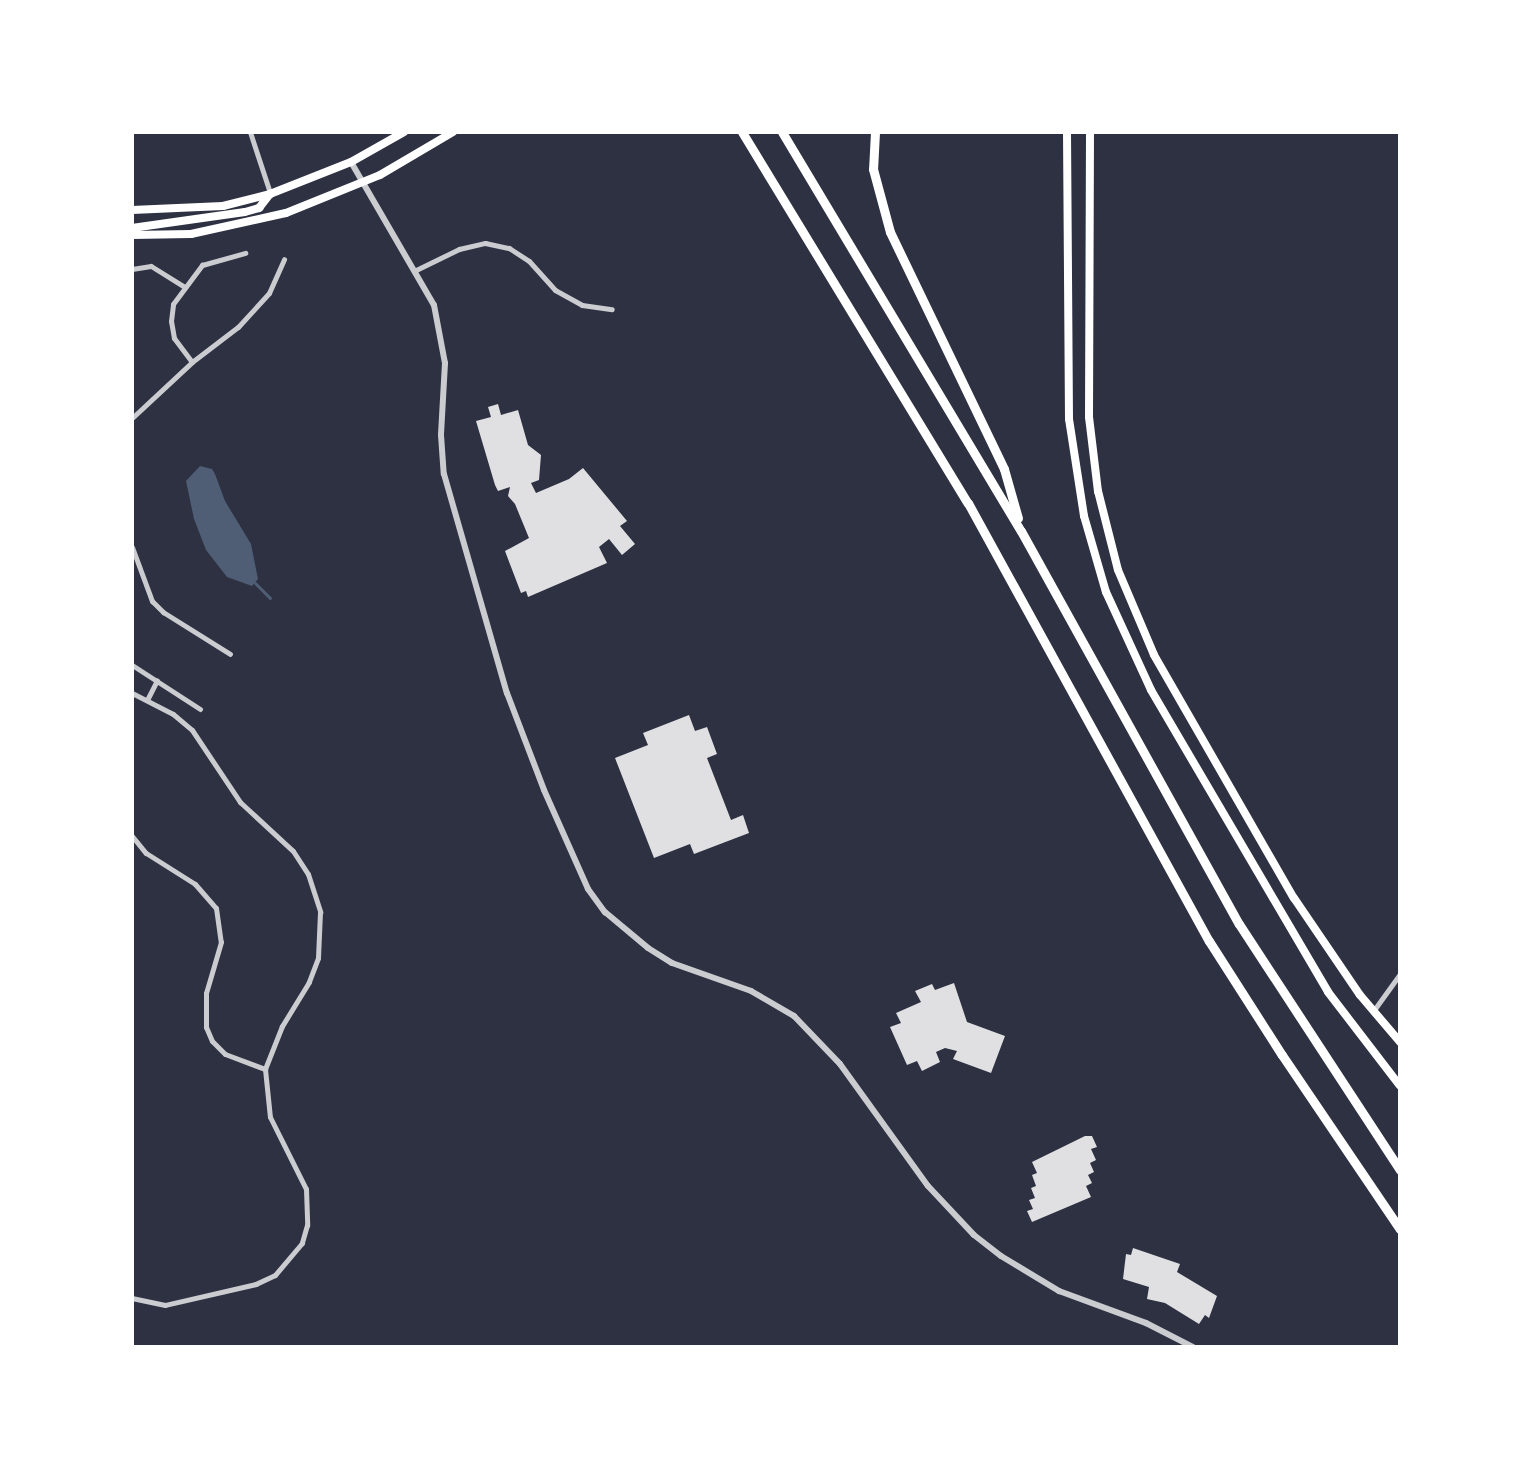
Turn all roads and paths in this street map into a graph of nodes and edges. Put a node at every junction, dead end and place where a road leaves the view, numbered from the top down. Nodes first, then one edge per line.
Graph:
1 (250, 132) edge
2 (404, 132) edge
3 (453, 132) edge
4 (734, 132) edge
5 (742, 132) edge
6 (782, 132) edge
7 (875, 132) edge
8 (1067, 132) edge
9 (1090, 132) edge
10 (351, 162) junction
11 (362, 183) junction
12 (775, 186) junction
13 (270, 194) junction
14 (132, 210) edge
15 (132, 228) edge
16 (132, 235) edge
17 (245, 253) dead end
18 (284, 259) dead end
19 (132, 269) edge
20 (416, 270) junction
21 (184, 287) junction
22 (612, 309) dead end
23 (192, 362) junction
24 (132, 418) edge
25 (1021, 531) junction
26 (132, 547) edge
27 (134, 565) edge
28 (230, 654) dead end
29 (132, 665) edge
30 (157, 680) junction
31 (132, 693) edge
32 (147, 700) junction
33 (200, 709) dead end
34 (132, 836) edge
35 (1400, 974) edge
36 (1373, 1010) junction
37 (1400, 1042) edge
38 (265, 1069) junction
39 (1400, 1086) edge
40 (1400, 1170) edge
41 (1400, 1229) edge
42 (132, 1298) edge
43 (1193, 1347) edge

1 - 13 street
2 - 10 main road
3 - 11 main road
4 - 12 highway
5 - 12 highway
6 - 25 highway
7 - 25 highway
8 - 39 main road
9 - 36 main road
10 - 11 street
10 - 13 main road
11 - 16 main road
11 - 20 street
12 - 41 highway
13 - 14 main road
13 - 15 main road
17 - 21 street
18 - 23 street
19 - 21 street
20 - 22 street
20 - 43 street
21 - 23 street
23 - 24 street
25 - 40 highway
26 - 27 street
27 - 28 street
29 - 30 street
30 - 32 street
30 - 33 street
31 - 32 street
32 - 38 street
34 - 38 street
35 - 36 street
36 - 37 main road
38 - 42 street

